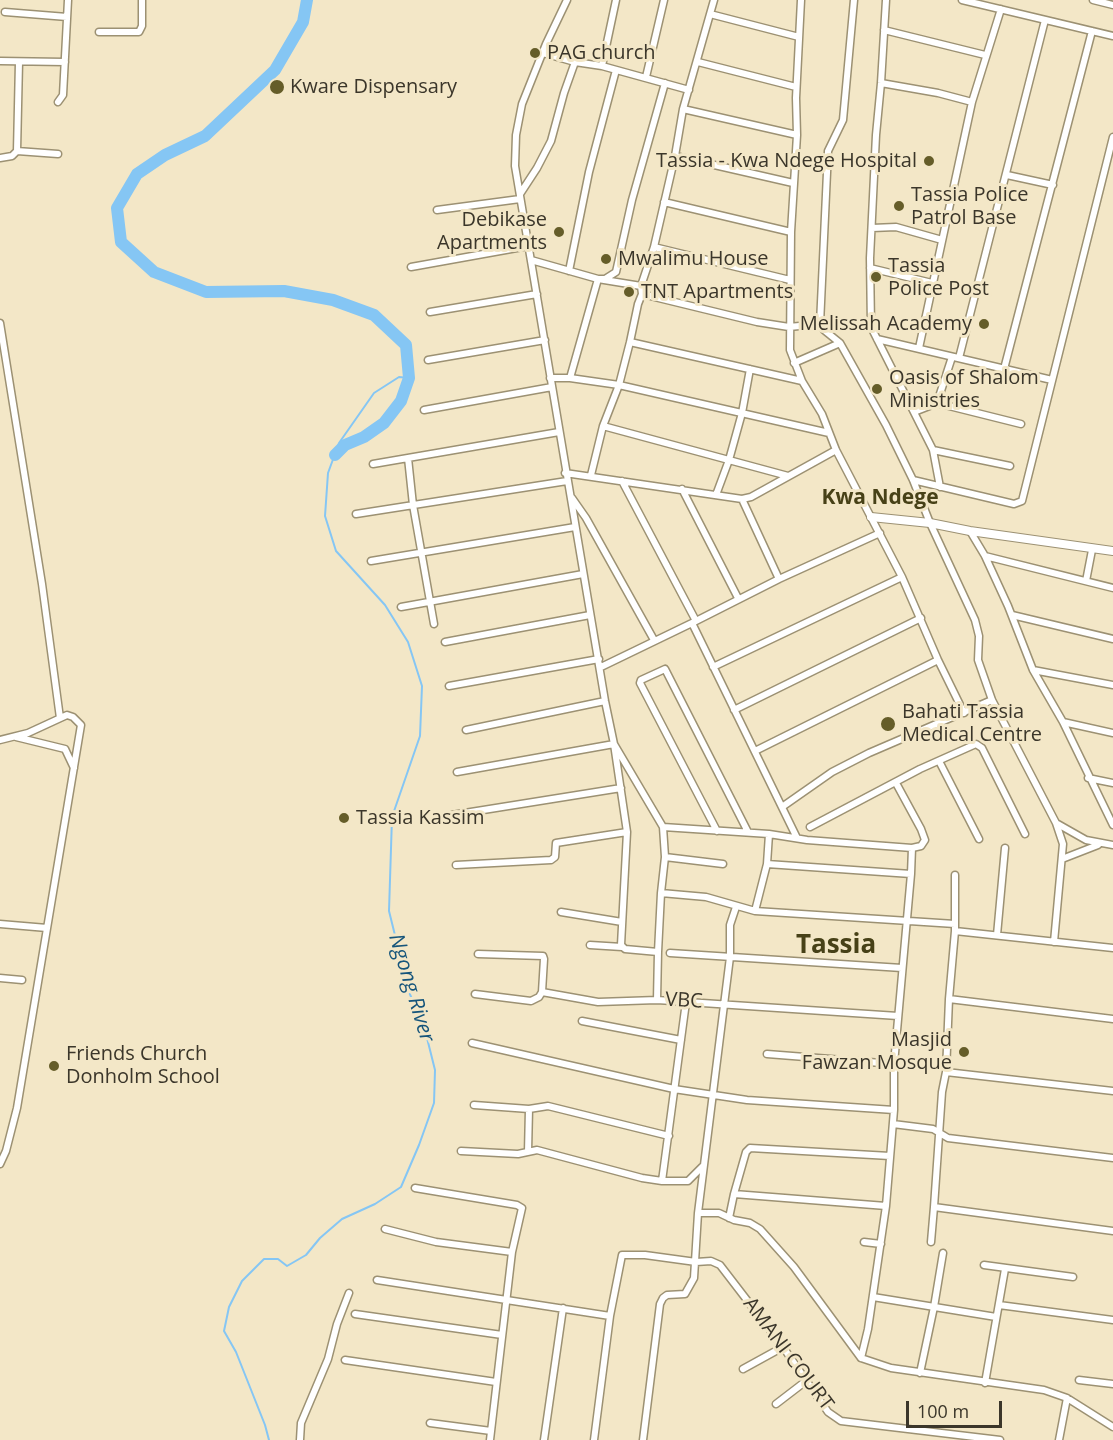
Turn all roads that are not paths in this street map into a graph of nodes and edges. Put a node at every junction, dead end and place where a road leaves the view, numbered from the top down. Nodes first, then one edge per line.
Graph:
1 (68, 0) edge
2 (142, 0) edge
3 (567, 0) edge
4 (616, 0) edge
5 (664, 0) edge
6 (714, 0) edge
7 (801, 0) edge
8 (854, 0) edge
9 (886, 0) edge
10 (962, 0) edge
11 (1093, 0) edge
12 (1113, 5) edge
13 (1001, 9) junction
14 (5, 12) dead end
15 (710, 14) junction
16 (67, 16) junction
17 (1045, 20) junction
18 (884, 30) junction
19 (1092, 31) junction
20 (99, 32) dead end
21 (1113, 36) edge
22 (799, 37) junction
23 (543, 53) junction
24 (985, 55) junction
25 (0, 61) edge
26 (19, 62) junction
27 (65, 62) junction
28 (575, 62) junction
29 (698, 62) junction
30 (602, 66) junction
31 (616, 70) junction
32 (646, 77) junction
33 (665, 83) junction
34 (881, 83) junction
35 (796, 87) junction
36 (689, 90) junction
37 (58, 102) dead end
38 (972, 102) junction
39 (683, 109) junction
40 (797, 135) junction
41 (1113, 137) edge
42 (17, 151) junction
43 (58, 154) dead end
44 (675, 156) junction
45 (0, 158) edge
46 (1007, 175) junction
47 (793, 183) junction
48 (1053, 185) junction
49 (520, 196) junction
50 (664, 202) junction
51 (437, 210) dead end
52 (872, 228) junction
53 (791, 232) junction
54 (942, 240) junction
55 (528, 246) junction
56 (654, 247) junction
57 (531, 260) junction
58 (411, 267) dead end
59 (870, 268) junction
60 (569, 271) junction
61 (598, 279) junction
62 (790, 280) junction
63 (932, 283) junction
64 (641, 286) junction
65 (537, 294) junction
66 (642, 294) junction
67 (430, 312) dead end
68 (0, 323) edge
69 (820, 324) junction
70 (789, 327) junction
71 (877, 339) junction
72 (545, 340) junction
73 (630, 342) junction
74 (840, 343) junction
75 (919, 348) junction
76 (955, 358) junction
77 (428, 360) dead end
78 (794, 363) junction
79 (750, 369) junction
80 (1004, 369) junction
81 (550, 378) junction
82 (570, 378) junction
83 (1052, 380) junction
84 (802, 381) junction
85 (619, 385) junction
86 (552, 387) junction
87 (937, 403) junction
88 (424, 410) dead end
89 (914, 412) junction
90 (742, 413) junction
91 (1021, 424) dead end
92 (603, 426) junction
93 (559, 432) junction
94 (829, 433) junction
95 (836, 450) junction
96 (933, 450) junction
97 (408, 458) junction
98 (729, 460) junction
99 (373, 464) dead end
100 (1010, 466) dead end
101 (566, 473) junction
102 (591, 475) junction
103 (788, 476) junction
104 (913, 480) junction
105 (567, 481) junction
106 (622, 481) junction
107 (940, 487) junction
108 (682, 489) junction
109 (716, 495) junction
110 (571, 497) junction
111 (742, 499) junction
112 (413, 505) junction
113 (356, 514) dead end
114 (871, 517) junction
115 (930, 523) junction
116 (575, 527) junction
117 (969, 531) junction
118 (880, 533) junction
119 (1092, 550) junction
120 (1113, 551) edge
121 (421, 552) junction
122 (985, 556) junction
123 (371, 561) dead end
124 (584, 574) junction
125 (902, 577) junction
126 (779, 579) junction
127 (1086, 581) junction
128 (1113, 588) edge
129 (738, 598) junction
130 (430, 602) junction
131 (401, 608) dead end
132 (590, 615) junction
133 (1012, 615) junction
134 (921, 618) junction
135 (694, 622) junction
136 (435, 624) dead end
137 (1113, 639) edge
138 (654, 640) junction
139 (445, 642) dead end
140 (599, 659) junction
141 (938, 660) junction
142 (601, 667) junction
143 (713, 667) junction
144 (1033, 670) junction
145 (1113, 685) edge
146 (449, 686) dead end
147 (992, 700) junction
148 (605, 701) junction
149 (734, 710) junction
150 (964, 713) junction
151 (60, 718) junction
152 (1063, 722) junction
153 (466, 729) dead end
154 (1113, 733) edge
155 (16, 737) junction
156 (0, 740) edge
157 (614, 744) junction
158 (755, 751) junction
159 (939, 761) junction
160 (74, 768) junction
161 (456, 772) dead end
162 (1088, 778) junction
163 (896, 783) junction
164 (1113, 783) edge
165 (621, 788) junction
166 (782, 807) junction
167 (452, 815) dead end
168 (1056, 823) junction
169 (1113, 825) edge
170 (663, 827) junction
171 (810, 827) dead end
172 (717, 831) junction
173 (627, 832) junction
174 (748, 832) junction
175 (769, 834) junction
176 (1025, 834) dead end
177 (797, 838) junction
178 (979, 839) dead end
179 (1100, 844) junction
180 (1113, 845) edge
181 (912, 848) junction
182 (1005, 848) dead end
183 (665, 857) junction
184 (1062, 859) junction
185 (723, 864) dead end
186 (767, 864) junction
187 (456, 865) dead end
188 (911, 874) junction
189 (955, 875) dead end
190 (661, 893) junction
191 (736, 907) junction
192 (755, 911) junction
193 (561, 912) dead end
194 (622, 922) junction
195 (906, 922) junction
196 (0, 924) edge
197 (47, 928) junction
198 (955, 928) junction
199 (998, 935) junction
200 (1054, 942) junction
201 (590, 945) dead end
202 (622, 947) junction
203 (1113, 948) edge
204 (658, 952) junction
205 (670, 953) dead end
206 (478, 954) dead end
207 (730, 957) junction
208 (902, 968) junction
209 (0, 978) edge
210 (22, 980) dead end
211 (542, 992) junction
212 (476, 994) dead end
213 (950, 999) junction
214 (657, 1000) junction
215 (686, 1002) junction
216 (723, 1004) junction
217 (898, 1016) junction
218 (1113, 1019) edge
219 (582, 1021) dead end
220 (681, 1040) junction
221 (472, 1043) dead end
222 (767, 1054) dead end
223 (894, 1064) junction
224 (946, 1072) junction
225 (674, 1089) junction
226 (1113, 1090) edge
227 (714, 1094) junction
228 (474, 1105) dead end
229 (529, 1109) junction
230 (894, 1110) junction
231 (893, 1124) junction
232 (940, 1134) junction
233 (669, 1136) junction
234 (461, 1151) dead end
235 (528, 1152) junction
236 (890, 1156) junction
237 (1113, 1158) edge
238 (0, 1164) edge
239 (703, 1166) junction
240 (662, 1181) junction
241 (415, 1188) dead end
242 (734, 1194) junction
243 (886, 1206) junction
244 (934, 1207) junction
245 (698, 1213) junction
246 (729, 1218) junction
247 (385, 1229) dead end
248 (1113, 1231) edge
249 (864, 1242) dead end
250 (931, 1242) dead end
251 (881, 1244) junction
252 (513, 1252) junction
253 (943, 1253) dead end
254 (696, 1262) junction
255 (984, 1265) dead end
256 (1005, 1269) junction
257 (1073, 1277) dead end
258 (377, 1280) dead end
259 (349, 1293) dead end
260 (873, 1297) junction
261 (507, 1299) junction
262 (999, 1305) junction
263 (934, 1307) junction
264 (563, 1308) junction
265 (355, 1314) dead end
266 (610, 1316) junction
267 (996, 1317) junction
268 (1113, 1320) edge
269 (502, 1335) junction
270 (783, 1347) junction
271 (861, 1358) junction
272 (345, 1359) dead end
273 (743, 1369) dead end
274 (920, 1373) junction
275 (1079, 1380) dead end
276 (806, 1381) junction
277 (496, 1382) junction
278 (985, 1383) junction
279 (1113, 1384) edge
280 (1067, 1398) junction
281 (776, 1404) dead end
282 (1113, 1417) edge
283 (430, 1423) dead end
284 (1112, 1427) edge
285 (491, 1431) junction
286 (300, 1440) edge
287 (490, 1440) edge
288 (544, 1440) edge
289 (594, 1440) edge
290 (643, 1440) edge
291 (1000, 1440) edge
292 (1059, 1440) edge

1 - 16 street
2 - 20 street
3 - 23 street
4 - 30 street
5 - 32 street
6 - 15 street
7 - 22 street
8 - 69 street
9 - 18 street
10 - 13 street
11 - 12 street
13 - 17 street
13 - 24 street
14 - 16 street
15 - 22 street
15 - 29 street
16 - 27 street
17 - 19 street
17 - 46 street
18 - 24 street
18 - 34 street
19 - 21 street
19 - 48 street
22 - 35 street
23 - 28 street
23 - 49 street
24 - 38 street
25 - 26 street
26 - 27 street
26 - 42 street
27 - 37 street
28 - 30 street
28 - 49 street
29 - 35 street
29 - 36 street
30 - 31 street
31 - 32 street
31 - 60 street
32 - 33 street
33 - 36 street
33 - 61 street
34 - 38 street
34 - 52 street
35 - 40 street
36 - 39 street
38 - 54 street
39 - 40 street
39 - 44 street
40 - 47 street
41 - 83 street
42 - 43 street
42 - 45 street
44 - 47 street
44 - 50 street
46 - 48 street
46 - 76 street
47 - 53 street
48 - 80 street
49 - 51 street
49 - 55 street
50 - 53 street
50 - 56 street
52 - 54 street
52 - 59 street
53 - 62 street
54 - 63 street
55 - 57 street
55 - 58 street
56 - 62 street
56 - 64 street
57 - 60 street
57 - 65 street
59 - 63 street
59 - 71 street
60 - 61 street
61 - 64 street
61 - 82 street
62 - 70 street
63 - 75 street
64 - 66 street
65 - 67 street
65 - 72 street
66 - 70 street
66 - 73 street
68 - 151 street
69 - 70 street
69 - 74 street
70 - 78 street
71 - 75 street
71 - 89 street
72 - 77 street
72 - 81 street
73 - 79 street
73 - 85 street
74 - 78 street
74 - 104 street
75 - 76 street
76 - 80 street
76 - 87 street
78 - 84 street
79 - 84 street
79 - 90 street
80 - 83 street
81 - 82 street
81 - 86 street
82 - 85 street
83 - 107 street
84 - 94 street
85 - 90 street
85 - 92 street
86 - 88 street
86 - 93 street
87 - 89 street
87 - 91 street
89 - 96 street
90 - 94 street
90 - 98 street
92 - 98 street
92 - 102 street
93 - 97 street
93 - 101 street
94 - 95 street
95 - 103 street
95 - 114 street
96 - 100 street
96 - 107 street
97 - 99 street
97 - 112 street
98 - 103 street
98 - 109 street
101 - 102 street
101 - 105 street
102 - 106 street
103 - 111 street
104 - 107 street
104 - 115 street
105 - 110 street
105 - 112 street
106 - 108 street
106 - 135 street
108 - 109 street
108 - 129 street
109 - 111 street
110 - 116 street
110 - 138 street
111 - 126 street
112 - 113 street
112 - 121 street
114 - 115 street
114 - 118 street
115 - 117 street
115 - 147 street
116 - 121 street
116 - 124 street
117 - 119 street
117 - 122 street
118 - 125 street
118 - 126 street
119 - 120 street
119 - 127 street
121 - 123 street
121 - 130 street
122 - 127 street
122 - 133 street
124 - 130 street
124 - 132 street
125 - 134 street
125 - 143 street
126 - 129 street
127 - 128 street
129 - 135 street
130 - 131 street
130 - 136 street
132 - 139 street
132 - 140 street
133 - 137 street
133 - 144 street
134 - 141 street
134 - 149 street
135 - 138 street
135 - 143 street
138 - 142 street
140 - 142 street
140 - 146 street
141 - 150 street
141 - 158 street
142 - 148 street
143 - 149 street
144 - 145 street
144 - 152 street
147 - 150 street
147 - 168 street
148 - 153 street
148 - 157 street
149 - 158 street
150 - 166 street
151 - 155 street
151 - 160 street
152 - 154 street
152 - 162 street
155 - 156 street
155 - 160 street
157 - 161 street
157 - 165 street
157 - 170 street
158 - 166 street
159 - 163 street
159 - 176 street
159 - 178 street
160 - 197 street
162 - 164 street
162 - 169 street
163 - 171 street
163 - 181 street
165 - 167 street
165 - 173 street
166 - 177 street
168 - 179 street
168 - 184 street
170 - 172 street
170 - 183 street
172 - 174 street
172 - 174 street
173 - 187 street
173 - 194 street
174 - 175 street
175 - 177 street
175 - 186 street
177 - 181 street
179 - 180 street
179 - 184 street
181 - 188 street
182 - 199 street
183 - 185 street
183 - 190 street
184 - 200 street
186 - 188 street
186 - 192 street
188 - 195 street
189 - 198 street
190 - 191 street
190 - 204 street
191 - 192 street
191 - 207 street
192 - 195 street
193 - 194 street
194 - 202 street
195 - 198 street
195 - 208 street
196 - 197 street
197 - 238 street
198 - 199 street
198 - 213 street
199 - 200 street
200 - 203 street
201 - 202 street
202 - 204 street
204 - 214 street
205 - 207 street
206 - 211 street
207 - 208 street
207 - 216 street
208 - 217 street
209 - 210 street
211 - 212 street, VBC
211 - 214 street, VBC
213 - 218 street
213 - 224 street
214 - 215 street, VBC
215 - 216 street, VBC
215 - 220 street
216 - 217 street, VBC
216 - 227 street
217 - 223 street
219 - 220 street
220 - 225 street
221 - 225 street
222 - 223 street
223 - 230 street
224 - 226 street
224 - 232 street
225 - 227 street
225 - 233 street
227 - 230 street
227 - 239 street
228 - 229 street
229 - 233 street
229 - 235 street
230 - 231 street
231 - 232 street
231 - 236 street
232 - 237 street
232 - 244 street
233 - 240 street
234 - 235 street
235 - 240 street
236 - 242 street
236 - 243 street
239 - 240 street
239 - 245 street
241 - 252 street
242 - 243 street
242 - 246 street
243 - 251 street
244 - 248 street
244 - 250 street
245 - 246 street
245 - 254 street
246 - 271 street
247 - 252 street
249 - 251 street
251 - 260 street
252 - 261 street
253 - 263 street
254 - 266 street, AMANI COURT
254 - 270 street, AMANI COURT
254 - 290 street
255 - 256 street
256 - 257 street
256 - 262 street
258 - 261 street
259 - 286 street
260 - 263 street
260 - 271 street
261 - 264 street
261 - 269 street
262 - 267 street
262 - 268 street
263 - 267 street
263 - 274 street
264 - 266 street
264 - 288 street
265 - 269 street
266 - 289 street
267 - 278 street
269 - 277 street
270 - 273 street
270 - 276 street, AMANI COURT
271 - 274 street
272 - 277 street
274 - 278 street
275 - 279 street
276 - 281 street
276 - 291 street, AMANI COURT
277 - 285 street
278 - 280 street
280 - 284 street
280 - 292 street
282 - 284 street
283 - 285 street
285 - 287 street

